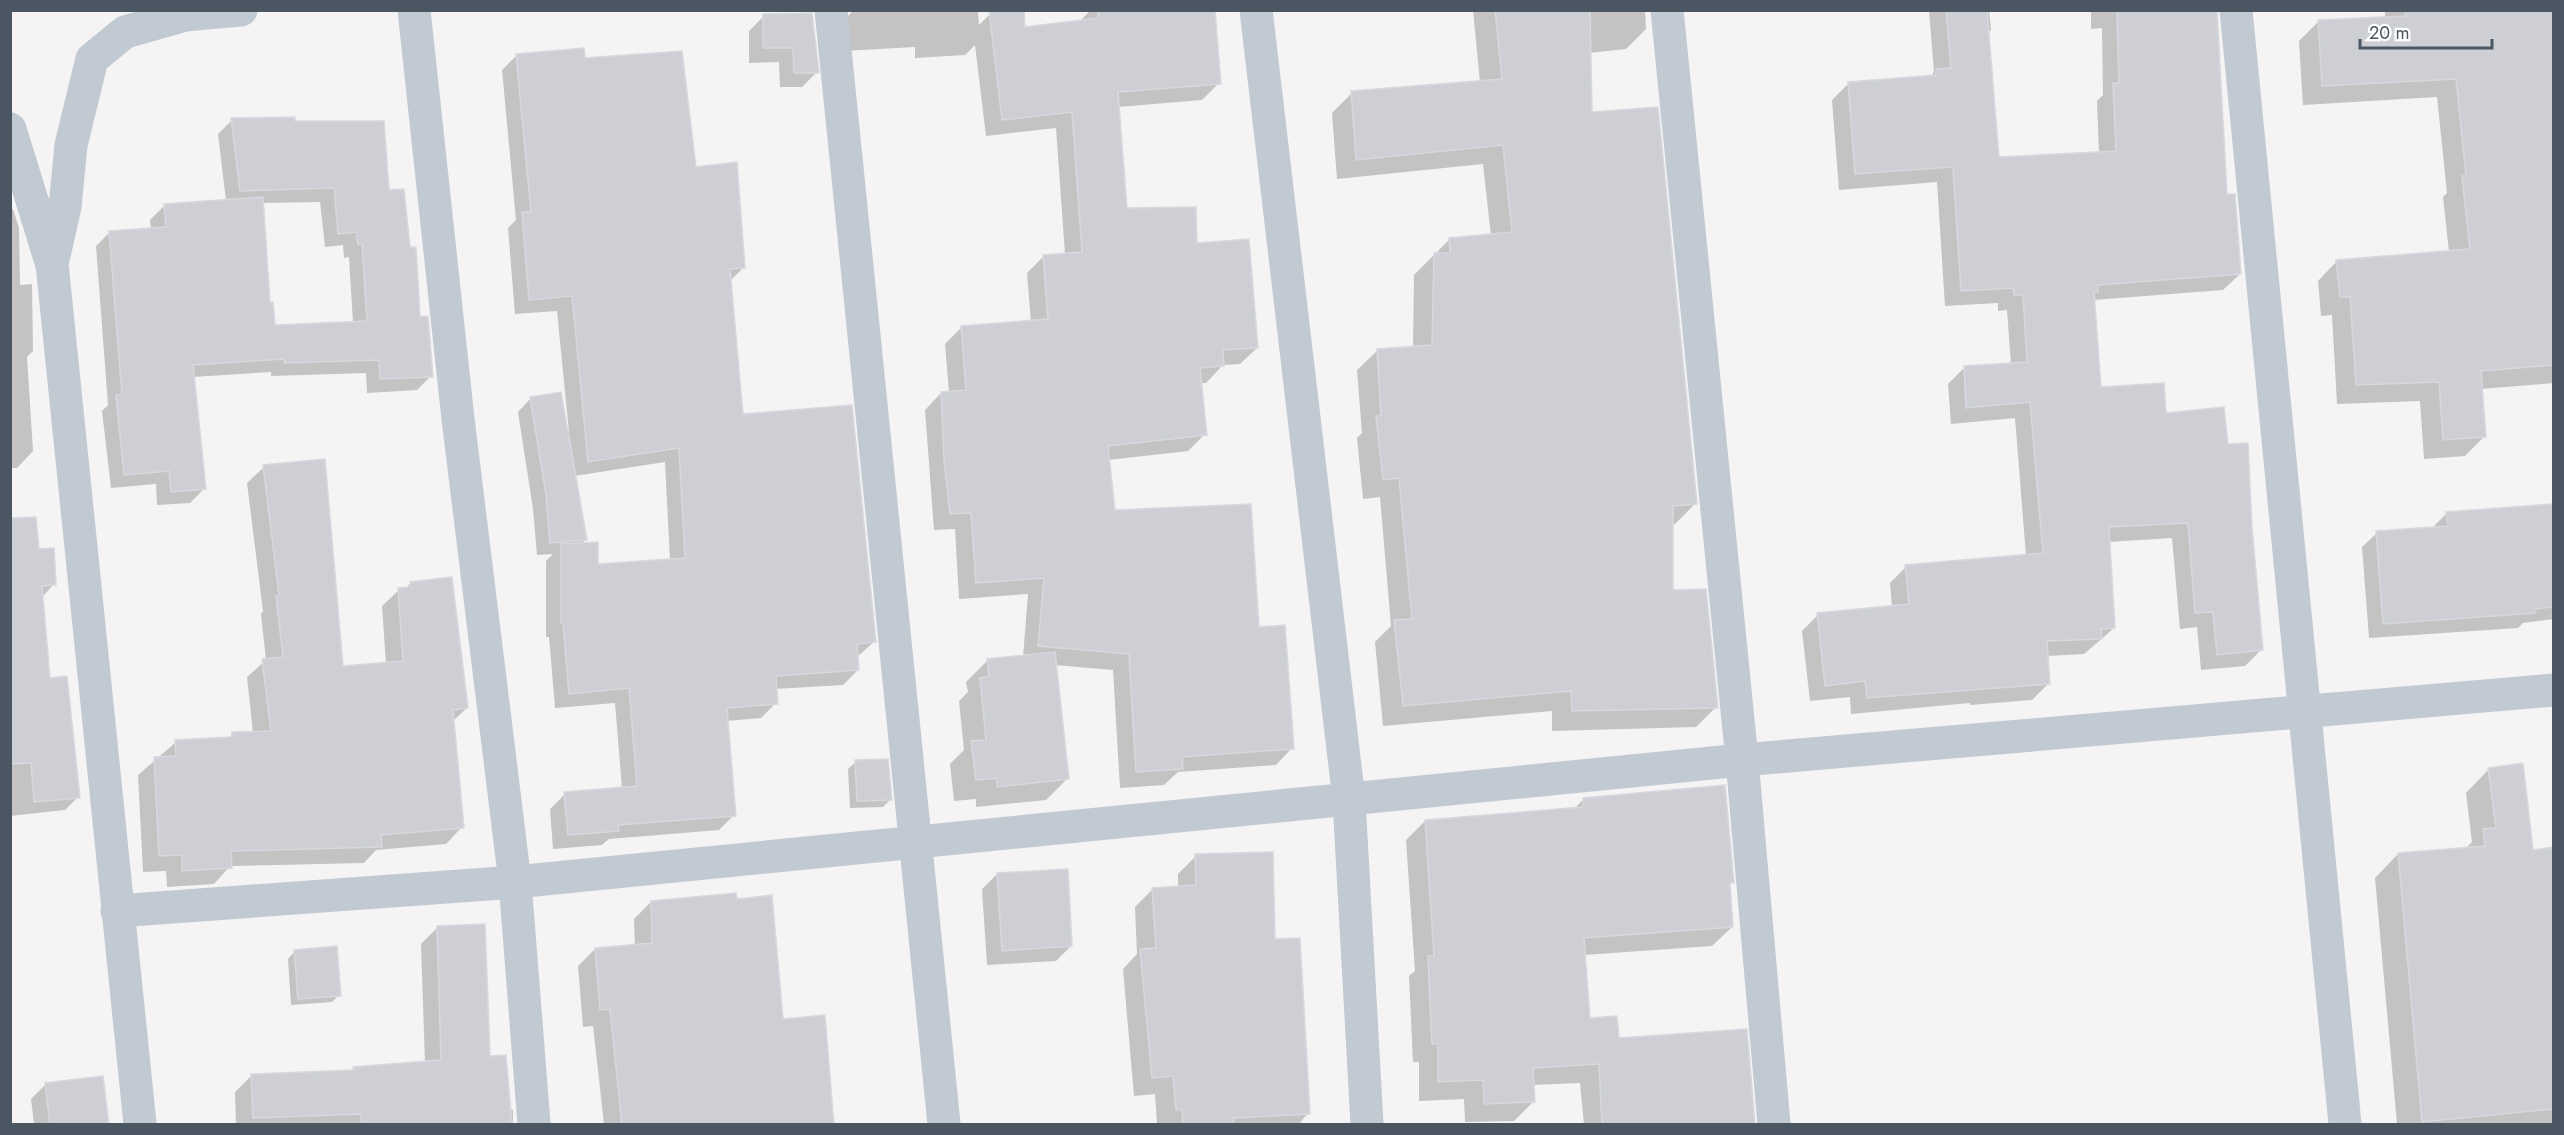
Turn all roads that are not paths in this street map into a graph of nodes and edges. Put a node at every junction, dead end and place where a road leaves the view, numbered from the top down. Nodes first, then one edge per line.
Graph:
1 (241, 10) edge
2 (414, 10) edge
3 (831, 10) edge
4 (1256, 10) edge
5 (1667, 10) edge
6 (2236, 10) edge
7 (10, 129) edge
8 (52, 264) junction
9 (2553, 690) edge
10 (2307, 711) junction
11 (1742, 760) junction
12 (1348, 800) junction
13 (917, 843) junction
14 (515, 882) junction
15 (117, 911) junction
16 (140, 1125) edge
17 (534, 1125) edge
18 (944, 1125) edge
19 (1367, 1125) edge
20 (1774, 1125) edge
21 (2345, 1125) edge

1 - 8 street
2 - 14 street
3 - 13 street
4 - 12 street
5 - 11 street
6 - 10 street
7 - 8 street
8 - 15 street
9 - 10 street
10 - 11 street
10 - 21 street
11 - 12 street
11 - 20 street
12 - 13 street
12 - 19 street
13 - 14 street
13 - 18 street
14 - 15 street
14 - 17 street
15 - 16 street

